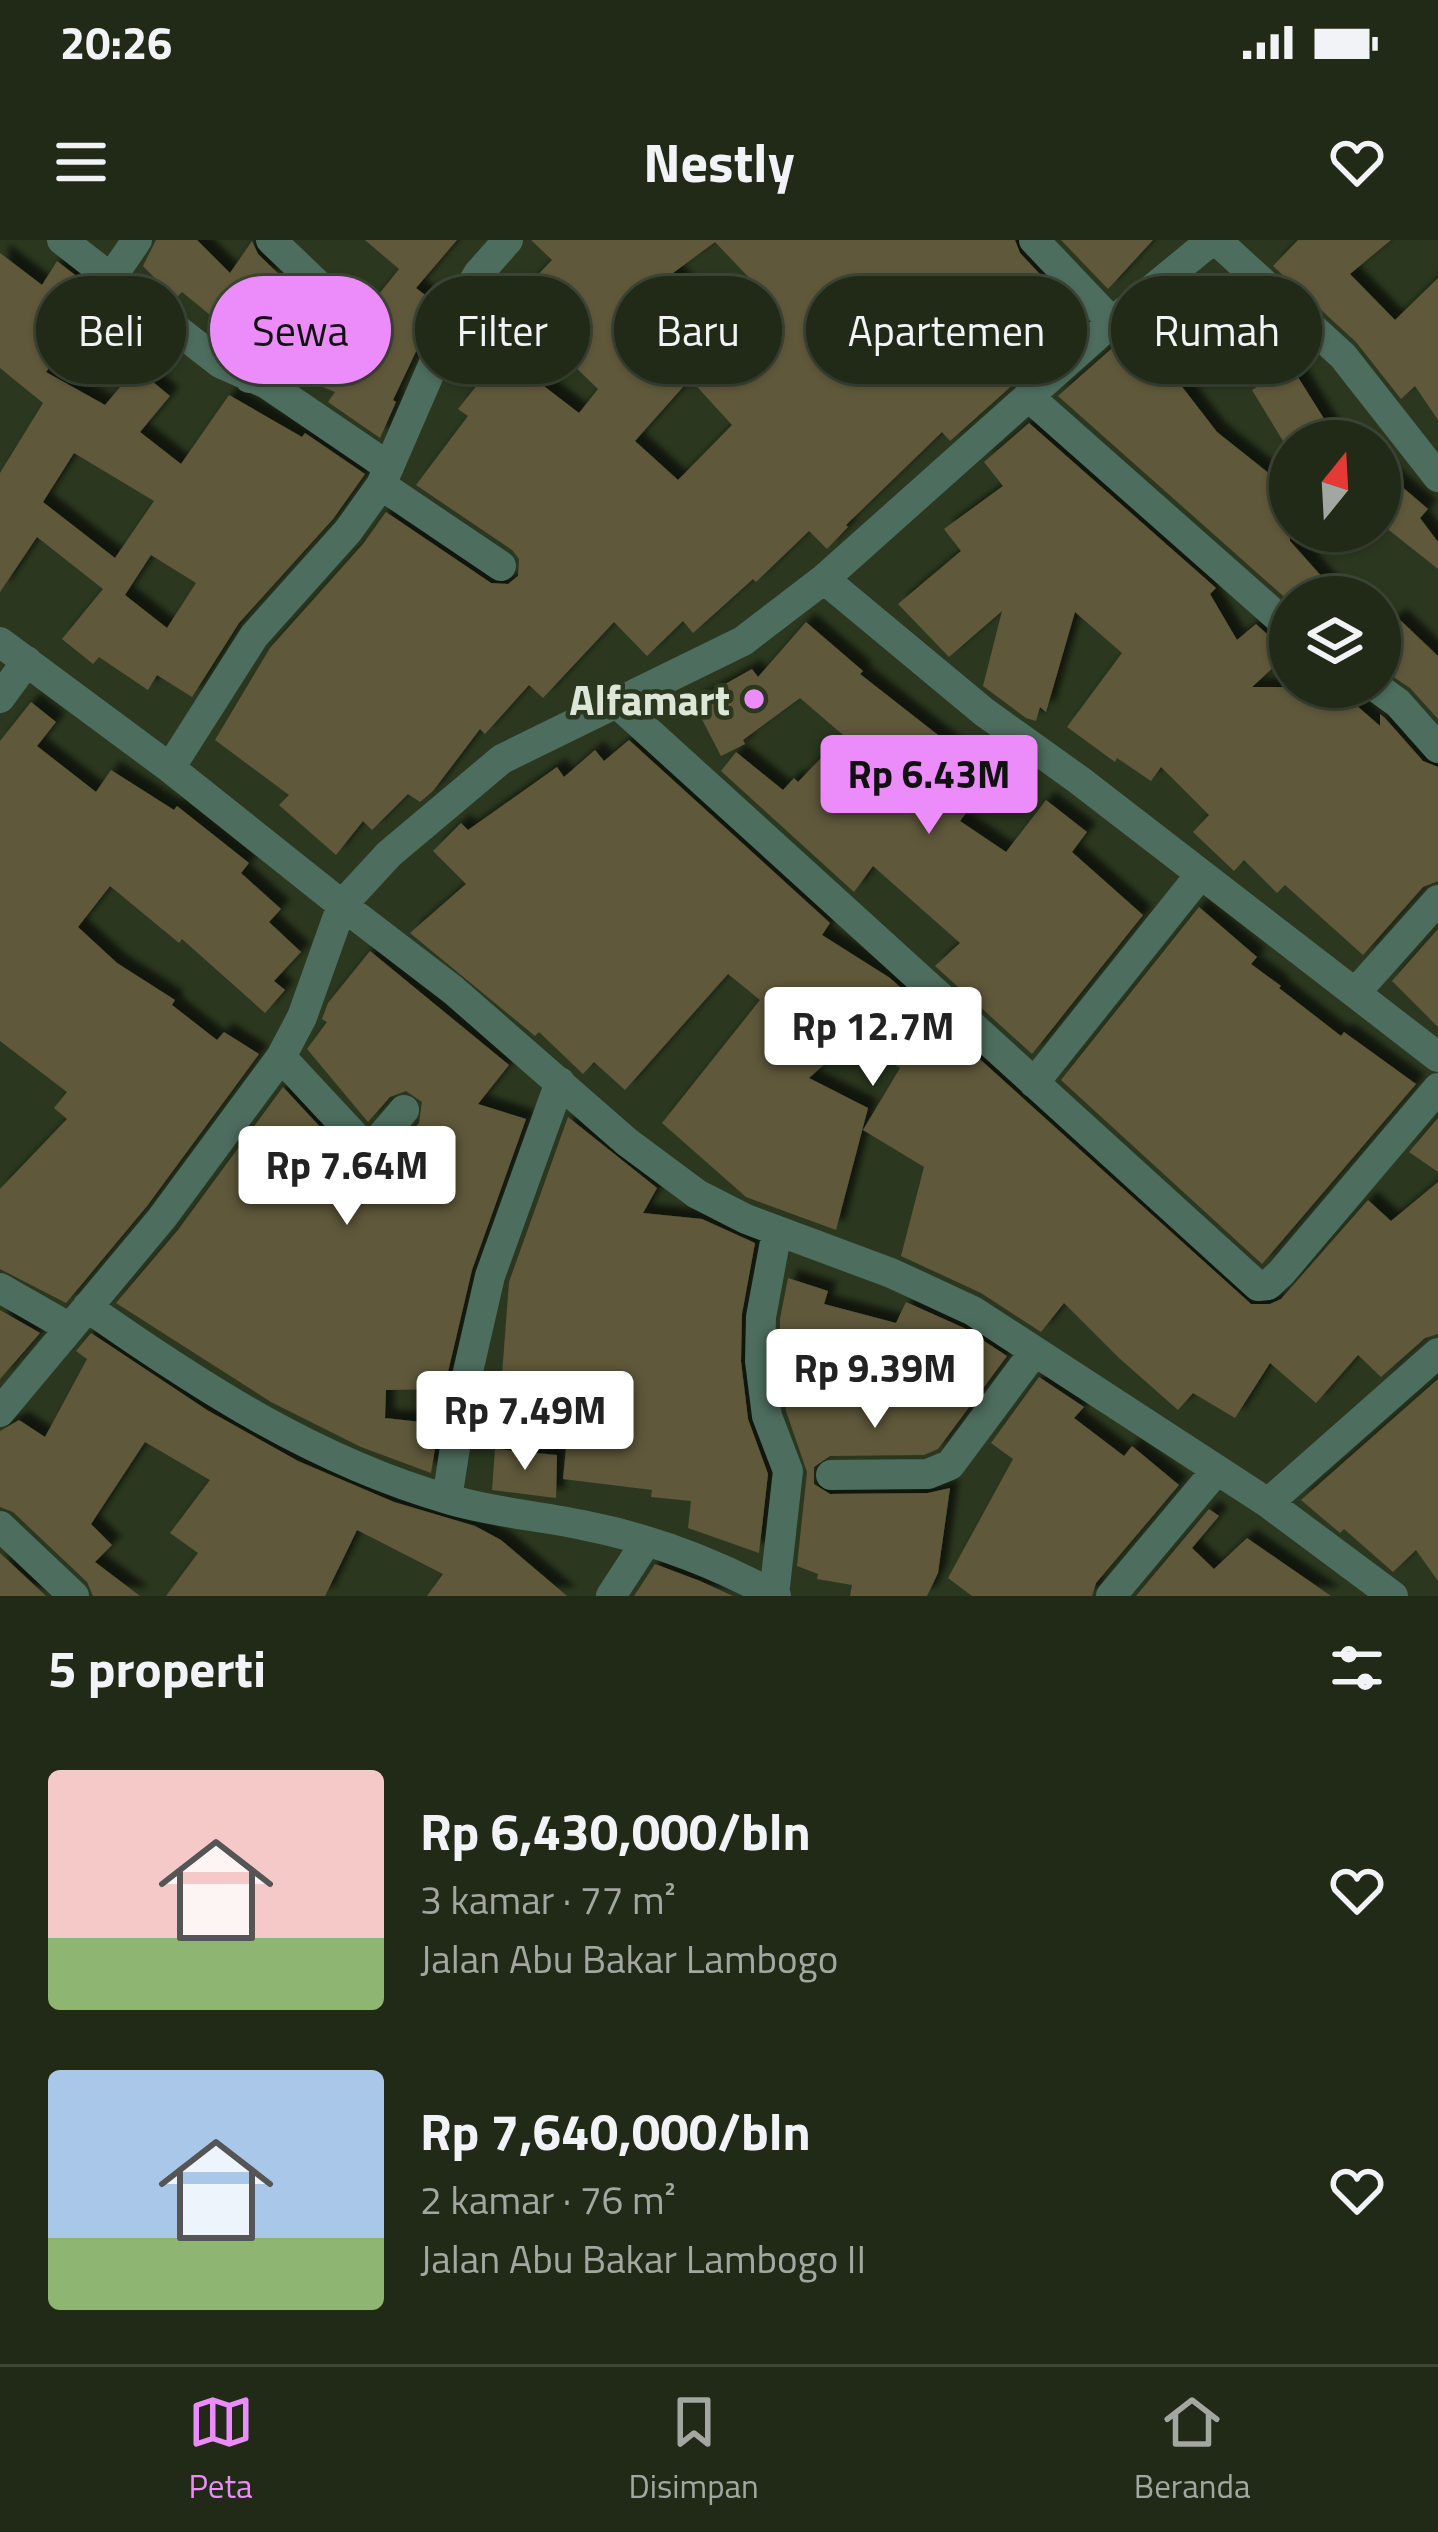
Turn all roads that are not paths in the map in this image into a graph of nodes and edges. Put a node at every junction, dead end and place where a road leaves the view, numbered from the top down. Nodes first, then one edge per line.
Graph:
1 (62, 240) edge
2 (137, 240) edge
3 (272, 240) edge
4 (508, 240) edge
5 (1034, 240) edge
6 (1214, 240) edge
7 (108, 276) edge
8 (112, 276) edge
9 (310, 276) edge
10 (1169, 276) edge
11 (1111, 321) edge
12 (1111, 323) edge
13 (186, 336) edge
14 (210, 355) edge
15 (267, 384) edge
16 (1029, 397) junction
17 (385, 476) junction
18 (1438, 477) edge
19 (500, 566) dead end
20 (824, 579) junction
21 (1269, 609) edge
22 (0, 642) edge
23 (27, 661) junction
24 (0, 698) edge
25 (619, 705) junction
26 (1401, 706) edge
27 (1438, 748) edge
28 (170, 768) junction
29 (1200, 875) junction
30 (1438, 900) edge
31 (342, 905) junction
32 (1355, 993) junction
33 (281, 1057) junction
34 (1438, 1057) edge
35 (560, 1082) junction
36 (1034, 1083) junction
37 (1438, 1088) edge
38 (404, 1110) dead end
39 (776, 1231) junction
40 (0, 1288) edge
41 (79, 1317) junction
42 (1034, 1352) junction
43 (1438, 1353) edge
44 (0, 1412) edge
45 (1215, 1472) junction
46 (831, 1475) dead end
47 (447, 1499) junction
48 (1268, 1503) junction
49 (0, 1526) edge
50 (646, 1542) junction
51 (1353, 1585) edge
52 (775, 1595) edge
53 (74, 1596) edge
54 (611, 1596) edge
55 (1111, 1596) edge
56 (1393, 1596) edge

1 - 7 street
2 - 8 street
3 - 9 street
4 - 17 street
5 - 11 street
6 - 10 street
6 - 18 street
12 - 16 street
13 - 14 street
15 - 17 street
16 - 20 street
16 - 21 street
17 - 19 street
17 - 28 street
20 - 25 street
20 - 29 street
22 - 23 street
23 - 24 street
23 - 28 street
25 - 31 street
25 - 36 street
26 - 27 street
28 - 31 street
29 - 32 street
29 - 36 street
30 - 32 street
31 - 33 street
31 - 35 street
32 - 34 street
33 - 38 street
33 - 41 street
35 - 39 street
35 - 47 street
36 - 37 street
39 - 42 street
39 - 52 street
40 - 41 street
41 - 44 street
41 - 47 street
42 - 45 street
42 - 46 street
43 - 48 street
45 - 48 street
45 - 55 street
47 - 50 street
48 - 51 street
49 - 53 street
50 - 52 street
50 - 54 street
51 - 56 street

